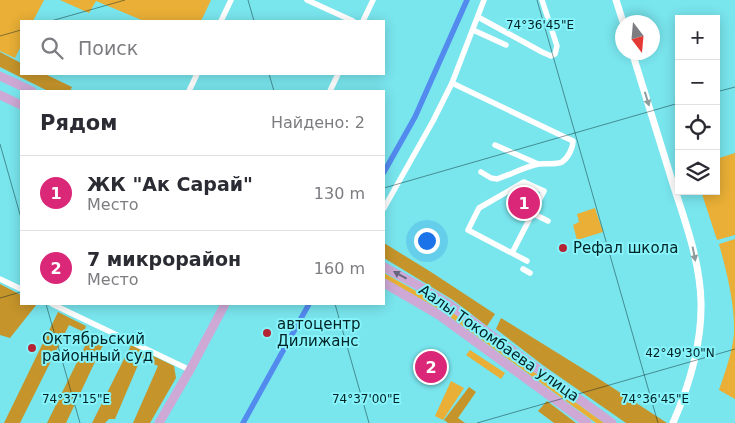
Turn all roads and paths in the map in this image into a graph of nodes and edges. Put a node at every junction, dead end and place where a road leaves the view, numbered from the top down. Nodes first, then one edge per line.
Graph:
1 (231, 0) edge
2 (307, 0) edge
3 (373, 0) edge
4 (484, 0) edge
5 (542, 0) edge
6 (616, 0) edge
7 (621, 15) edge
8 (478, 17) junction
9 (221, 20) edge
10 (351, 20) edge
11 (363, 20) edge
12 (473, 30) junction
13 (506, 45) dead end
14 (635, 60) edge
15 (197, 75) edge
16 (338, 75) edge
17 (0, 76) edge
18 (452, 84) junction
19 (30, 90) edge
20 (189, 90) edge
21 (330, 90) edge
22 (0, 95) edge
23 (20, 105) edge
24 (495, 145) dead end
25 (538, 164) junction
26 (481, 172) dead end
27 (385, 206) edge
28 (532, 213) junction
29 (548, 221) dead end
30 (512, 253) junction
31 (527, 261) dead end
32 (385, 267) edge
33 (522, 269) dead end
34 (530, 273) dead end
35 (0, 279) edge
36 (385, 284) edge
37 (20, 289) edge
38 (54, 305) edge
39 (224, 305) edge
40 (190, 370) junction
41 (159, 423) edge
42 (587, 423) edge
43 (612, 423) edge
44 (673, 423) edge

1 - 9 street
2 - 10 street
3 - 11 street
4 - 8 street
5 - 8 street
6 - 7 street
8 - 12 street
12 - 13 street
12 - 18 street
14 -> 44 street
15 - 20 street
16 - 21 street
17 - 19 main road
18 - 25 street
18 - 27 street
22 - 23 main road
24 - 25 street
25 - 26 street
28 - 29 street
28 - 30 street
28 - 30 street
30 - 31 street
43 -> 32 main road, Аалы Токомбаева улица
33 - 34 street
35 - 37 street
36 - 42 main road, Аалы Токомбаева улица
38 - 40 street
39 - 40 main road
40 - 41 main road

